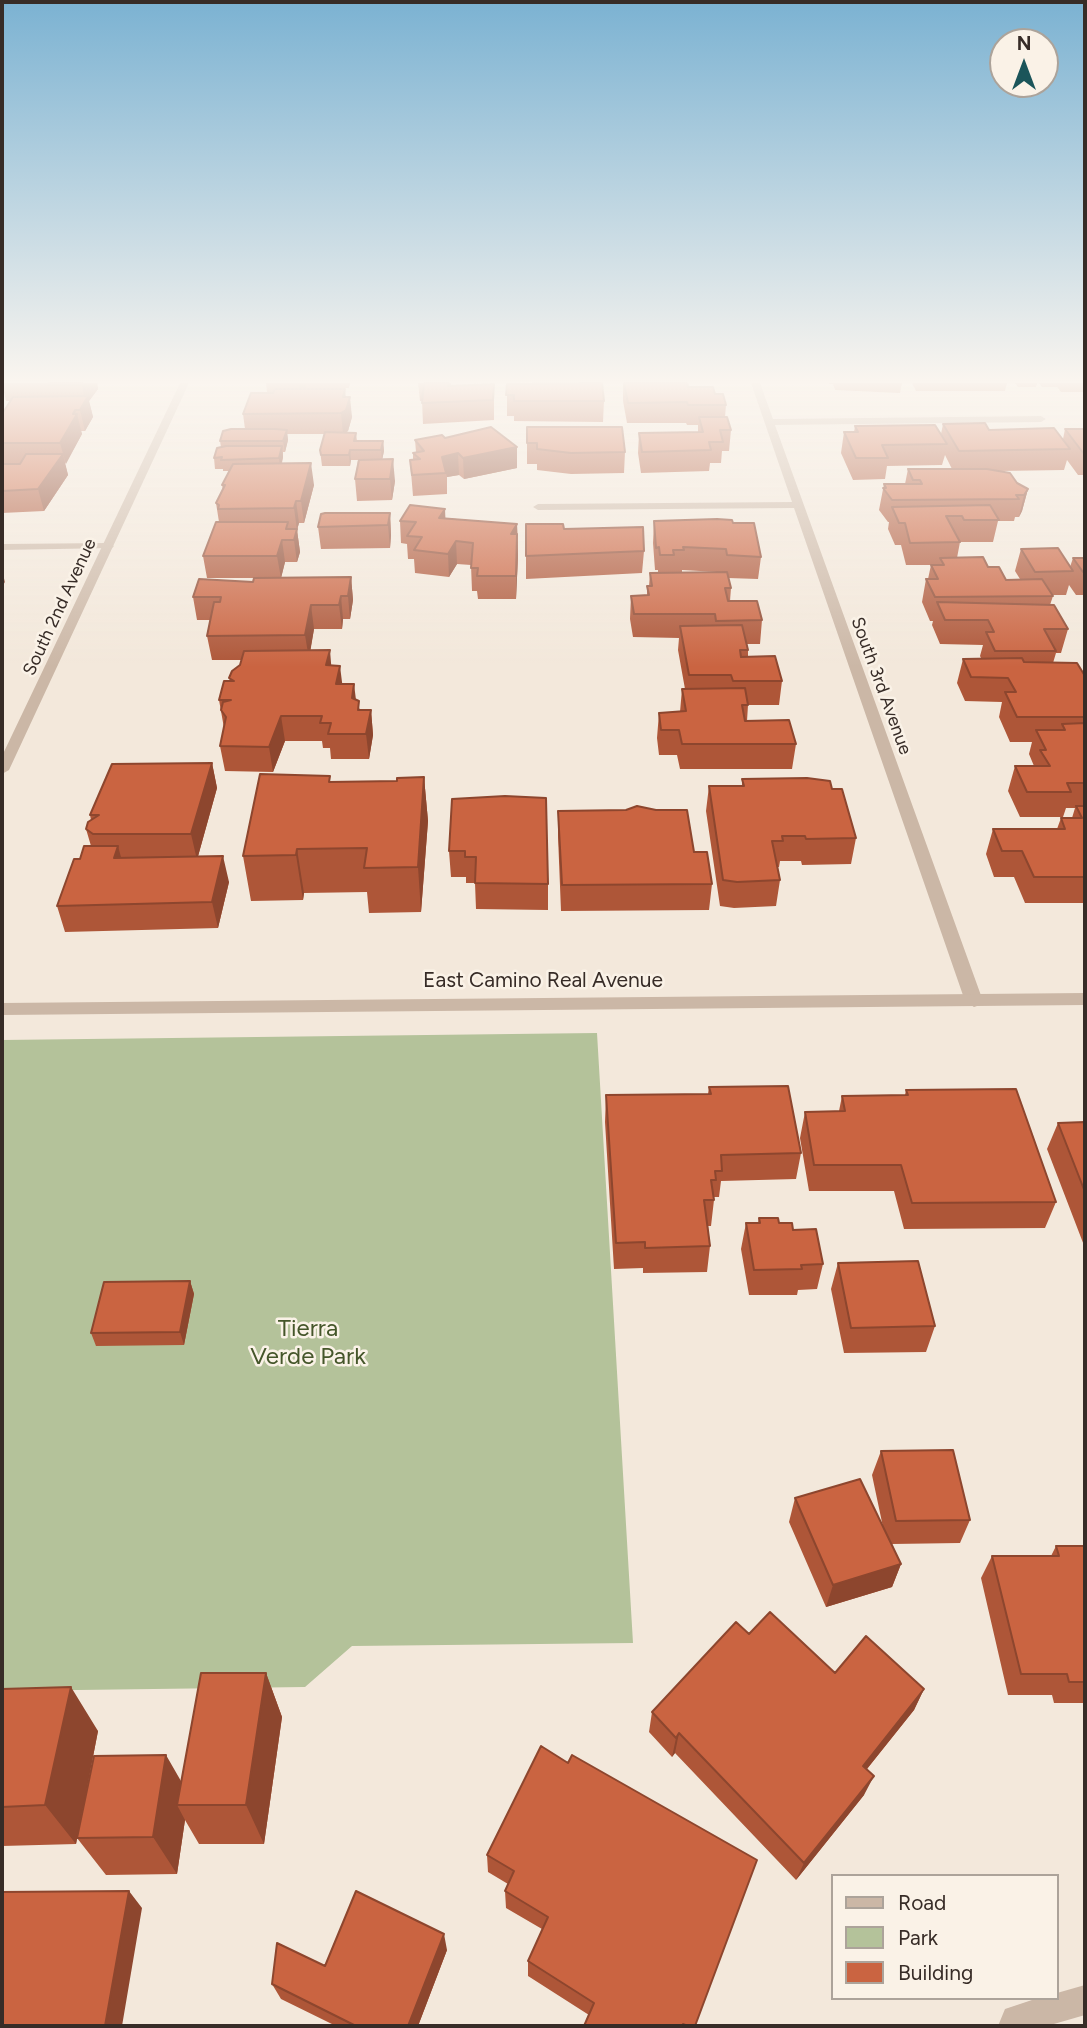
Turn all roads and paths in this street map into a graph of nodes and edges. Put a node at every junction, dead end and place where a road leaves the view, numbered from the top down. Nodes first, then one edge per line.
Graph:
1 (140, 478) edge
2 (788, 478) edge
3 (798, 505) junction
4 (538, 507) dead end
5 (108, 546) junction
6 (2, 547) edge
7 (2, 770) edge
8 (1085, 999) edge
9 (974, 1000) junction
10 (2, 1009) edge
11 (1085, 2000) edge
12 (1013, 2026) edge

1 - 5 street, South 2nd Avenue
2 - 3 street, South 3rd Avenue
3 - 4 street
3 - 9 street, South 3rd Avenue
5 - 6 street
5 - 7 street, South 2nd Avenue
8 - 9 street, East Camino Real Avenue
9 - 10 street, East Camino Real Avenue
11 - 12 street

